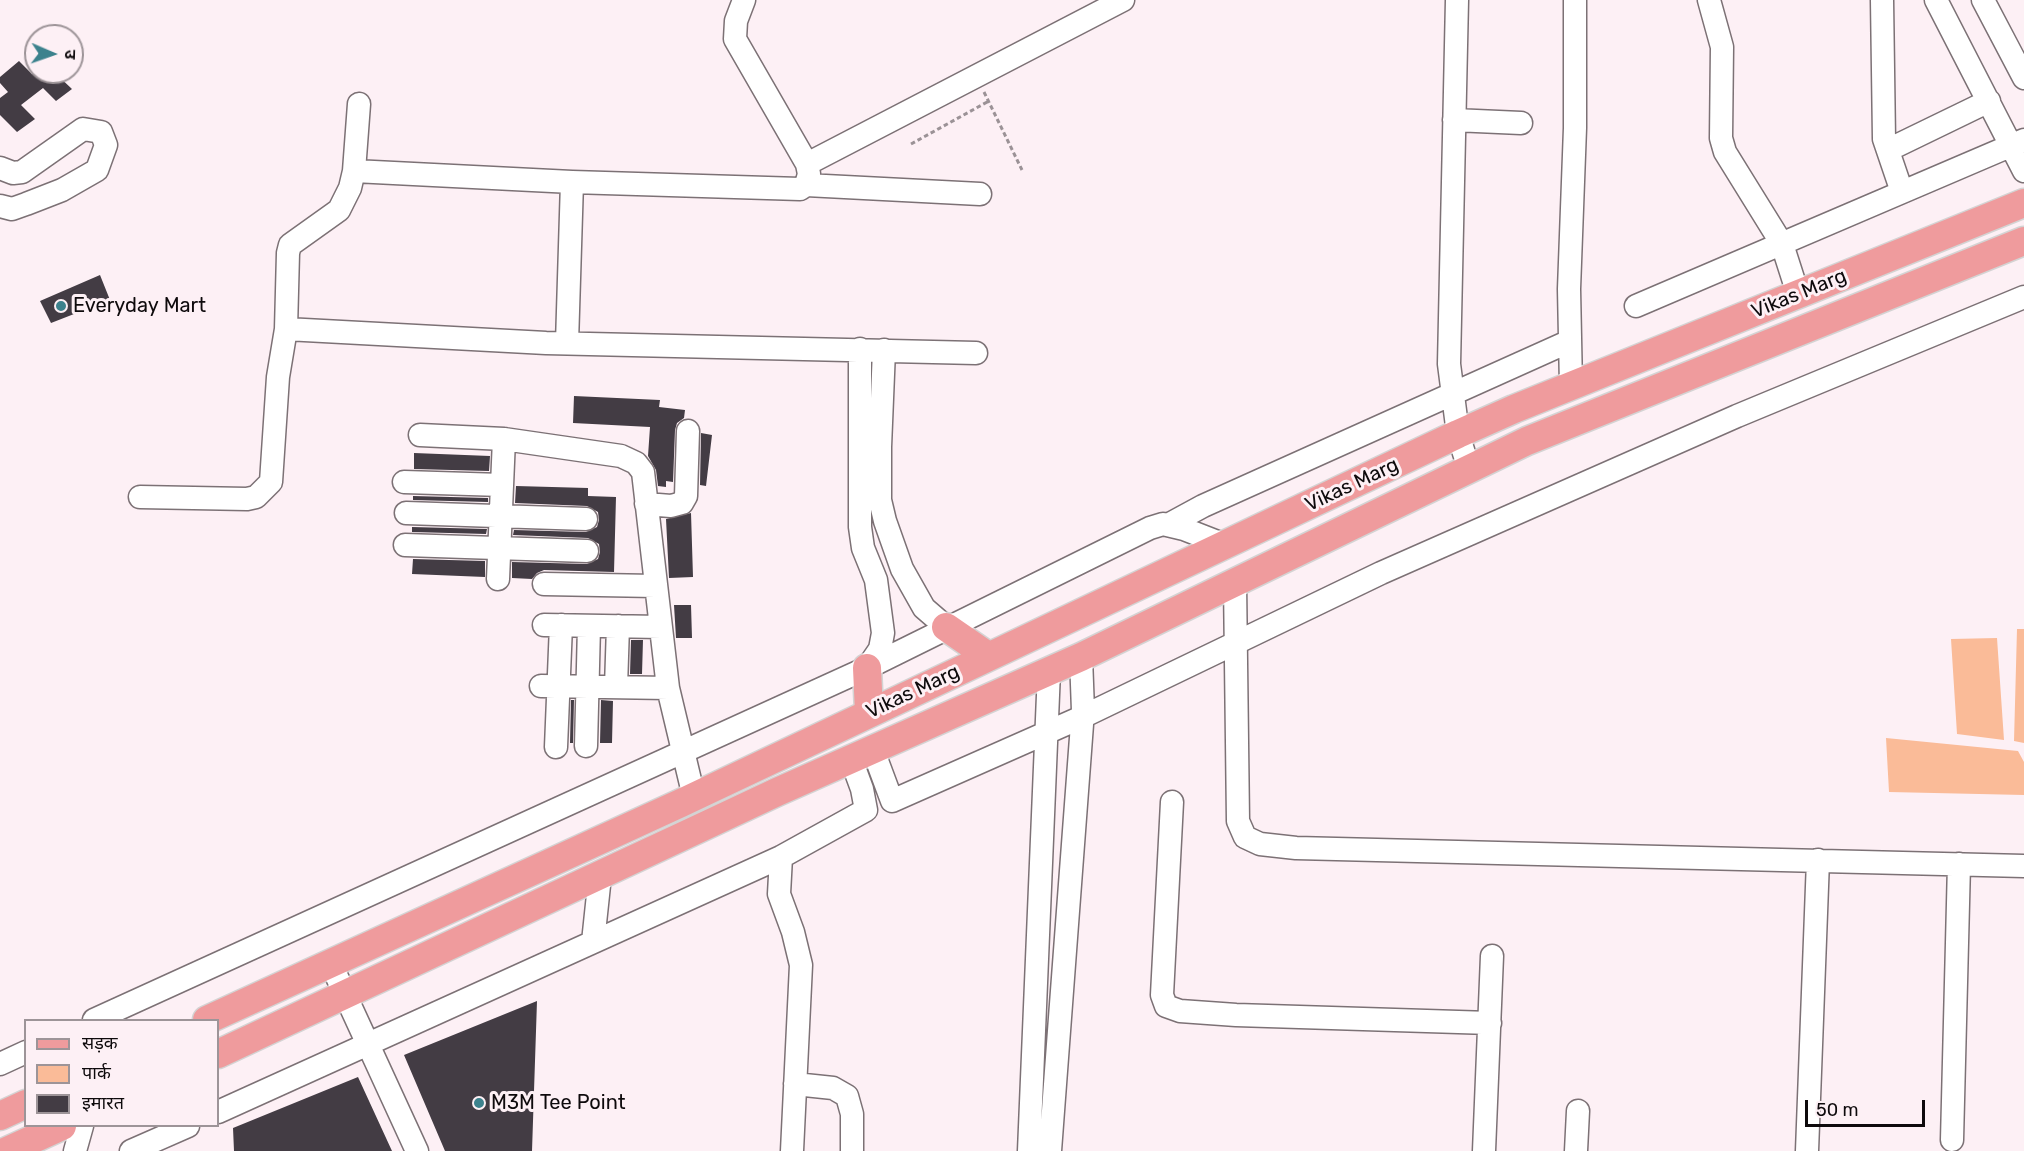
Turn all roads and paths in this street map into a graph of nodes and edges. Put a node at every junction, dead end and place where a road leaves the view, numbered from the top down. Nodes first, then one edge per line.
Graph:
1 (744, 0) edge
2 (1123, 0) edge
3 (1457, 0) edge
4 (1575, 0) edge
5 (1708, 0) edge
6 (1882, 0) edge
7 (1936, 0) edge
8 (1983, 0) edge
9 (977, 76) junction
10 (2024, 78) edge
11 (989, 101) junction
12 (1989, 101) junction
13 (359, 104) dead end
14 (1454, 120) junction
15 (1521, 123) dead end
16 (2018, 142) edge
17 (911, 144) dead end
18 (1888, 150) junction
19 (1022, 170) dead end
20 (1, 171) edge
21 (354, 171) junction
22 (2024, 171) edge
23 (806, 174) junction
24 (572, 182) junction
25 (1902, 192) junction
26 (980, 194) dead end
27 (2024, 203) edge
28 (0, 206) edge
29 (2024, 241) edge
30 (1782, 244) junction
31 (1798, 294) junction
32 (2024, 297) edge
33 (1636, 306) dead end
34 (286, 329) junction
35 (1570, 341) junction
36 (567, 343) junction
37 (860, 349) junction
38 (884, 350) junction
39 (976, 353) dead end
40 (1571, 386) junction
41 (1451, 394) junction
42 (688, 431) dead end
43 (1458, 434) junction
44 (420, 435) dead end
45 (504, 439) junction
46 (1469, 469) junction
47 (404, 482) dead end
48 (502, 485) junction
49 (140, 497) dead end
50 (646, 504) junction
51 (406, 513) dead end
52 (501, 516) junction
53 (586, 519) dead end
54 (1168, 525) junction
55 (405, 545) dead end
56 (1225, 545) junction
57 (500, 549) junction
58 (587, 551) dead end
59 (897, 553) junction
60 (870, 564) junction
61 (498, 579) dead end
62 (1235, 582) junction
63 (544, 584) dead end
64 (655, 586) junction
65 (589, 626) junction
66 (618, 626) junction
67 (661, 627) junction
68 (946, 627) junction
69 (1237, 642) junction
70 (988, 656) junction
71 (1081, 657) junction
72 (867, 668) junction
73 (1049, 671) junction
74 (550, 686) junction
75 (588, 687) junction
76 (616, 687) junction
77 (668, 688) junction
78 (869, 712) junction
79 (1082, 717) junction
80 (1046, 732) junction
81 (586, 746) dead end
82 (556, 747) dead end
83 (684, 751) junction
84 (862, 754) junction
85 (694, 797) junction
86 (892, 801) junction
87 (1172, 802) dead end
88 (866, 810) junction
89 (781, 857) junction
90 (1818, 860) junction
91 (1959, 864) junction
92 (2024, 866) edge
93 (600, 876) junction
94 (593, 942) junction
95 (1492, 956) dead end
96 (331, 964) junction
97 (346, 996) junction
98 (96, 1019) edge
99 (209, 1019) edge
100 (1490, 1023) junction
101 (368, 1043) junction
102 (24, 1053) edge
103 (219, 1054) edge
104 (0, 1064) edge
105 (795, 1084) junction
106 (24, 1105) edge
107 (1578, 1111) dead end
108 (219, 1112) edge
109 (0, 1116) edge
110 (58, 1127) edge
111 (81, 1127) edge
112 (184, 1127) edge
113 (1952, 1140) dead end
114 (7, 1151) edge
115 (75, 1151) edge
116 (131, 1151) edge
117 (417, 1151) edge
118 (792, 1151) edge
119 (852, 1151) edge
120 (1029, 1151) edge
121 (1050, 1151) edge
122 (1484, 1151) edge
123 (1575, 1151) edge
124 (1807, 1151) edge

1 - 23 street
2 - 9 street
3 - 14 street
4 - 35 street
5 - 30 street
6 - 18 street
7 - 12 street
8 - 10 street
9 - 11 path
9 - 23 street
11 - 17 path
11 - 19 path
12 - 16 street
12 - 18 street
13 - 21 street
14 - 15 street
14 - 41 street
16 - 22 street
16 - 25 street
18 - 25 street
20 - 28 street
21 - 24 street
21 - 34 street
23 - 24 street
23 - 26 street
24 - 36 street
25 - 30 street
27 - 31 main road, Vikas Marg
29 - 46 main road
30 - 31 street
30 - 33 street
31 - 40 main road, Vikas Marg
32 - 69 street
34 - 36 street
34 - 49 street
35 - 40 street
35 - 41 street
36 - 37 street
37 - 38 street
37 - 60 street
38 - 39 street
38 - 59 street
40 - 43 main road, Vikas Marg
41 - 43 street
41 - 54 street
42 - 50 street
43 - 46 street
43 - 56 main road, Vikas Marg
44 - 45 street
45 - 48 street
45 - 50 street
46 - 62 main road
47 - 48 street
48 - 52 street
50 - 64 street
51 - 52 street
52 - 53 street
52 - 57 street
54 - 56 street
54 - 68 street
55 - 57 street
56 - 70 main road, Vikas Marg
57 - 58 street
57 - 61 street
59 - 60 street
59 - 68 street
60 - 72 street
62 - 69 street
62 - 71 main road
63 - 64 street
64 - 67 street
65 - 66 street
65 - 74 street
65 - 75 street
66 - 67 street
66 - 76 street
67 - 77 street
68 - 70 main road
68 - 72 street
69 - 79 street
69 - 90 street
70 - 78 main road, Vikas Marg
71 - 73 main road
71 - 79 street
72 - 78 main road
72 - 83 street
73 - 80 street
73 - 84 main road
74 - 75 street
74 - 82 street
75 - 76 street
75 - 81 street
76 - 77 street
77 - 83 street
78 - 85 main road, Vikas Marg
79 - 80 street
79 - 121 street
80 - 86 street
80 - 120 street
83 - 85 street
83 - 98 street
84 - 86 street
84 - 88 street
84 - 93 main road
85 - 96 main road, Vikas Marg
86 - 88 street
87 - 100 street
88 - 89 street
89 - 94 street
89 - 105 street
90 - 91 street
90 - 124 street
91 - 92 street
91 - 113 street
93 - 94 street
93 - 97 main road
94 - 101 street
95 - 100 street
96 - 97 street
96 - 99 main road, Vikas Marg
97 - 101 street
97 - 103 main road
100 - 122 street
101 - 108 street
101 - 117 street
102 - 104 street
105 - 118 street
105 - 119 street
106 - 109 main road
107 - 123 street
110 - 114 main road
111 - 115 street
112 - 116 street

